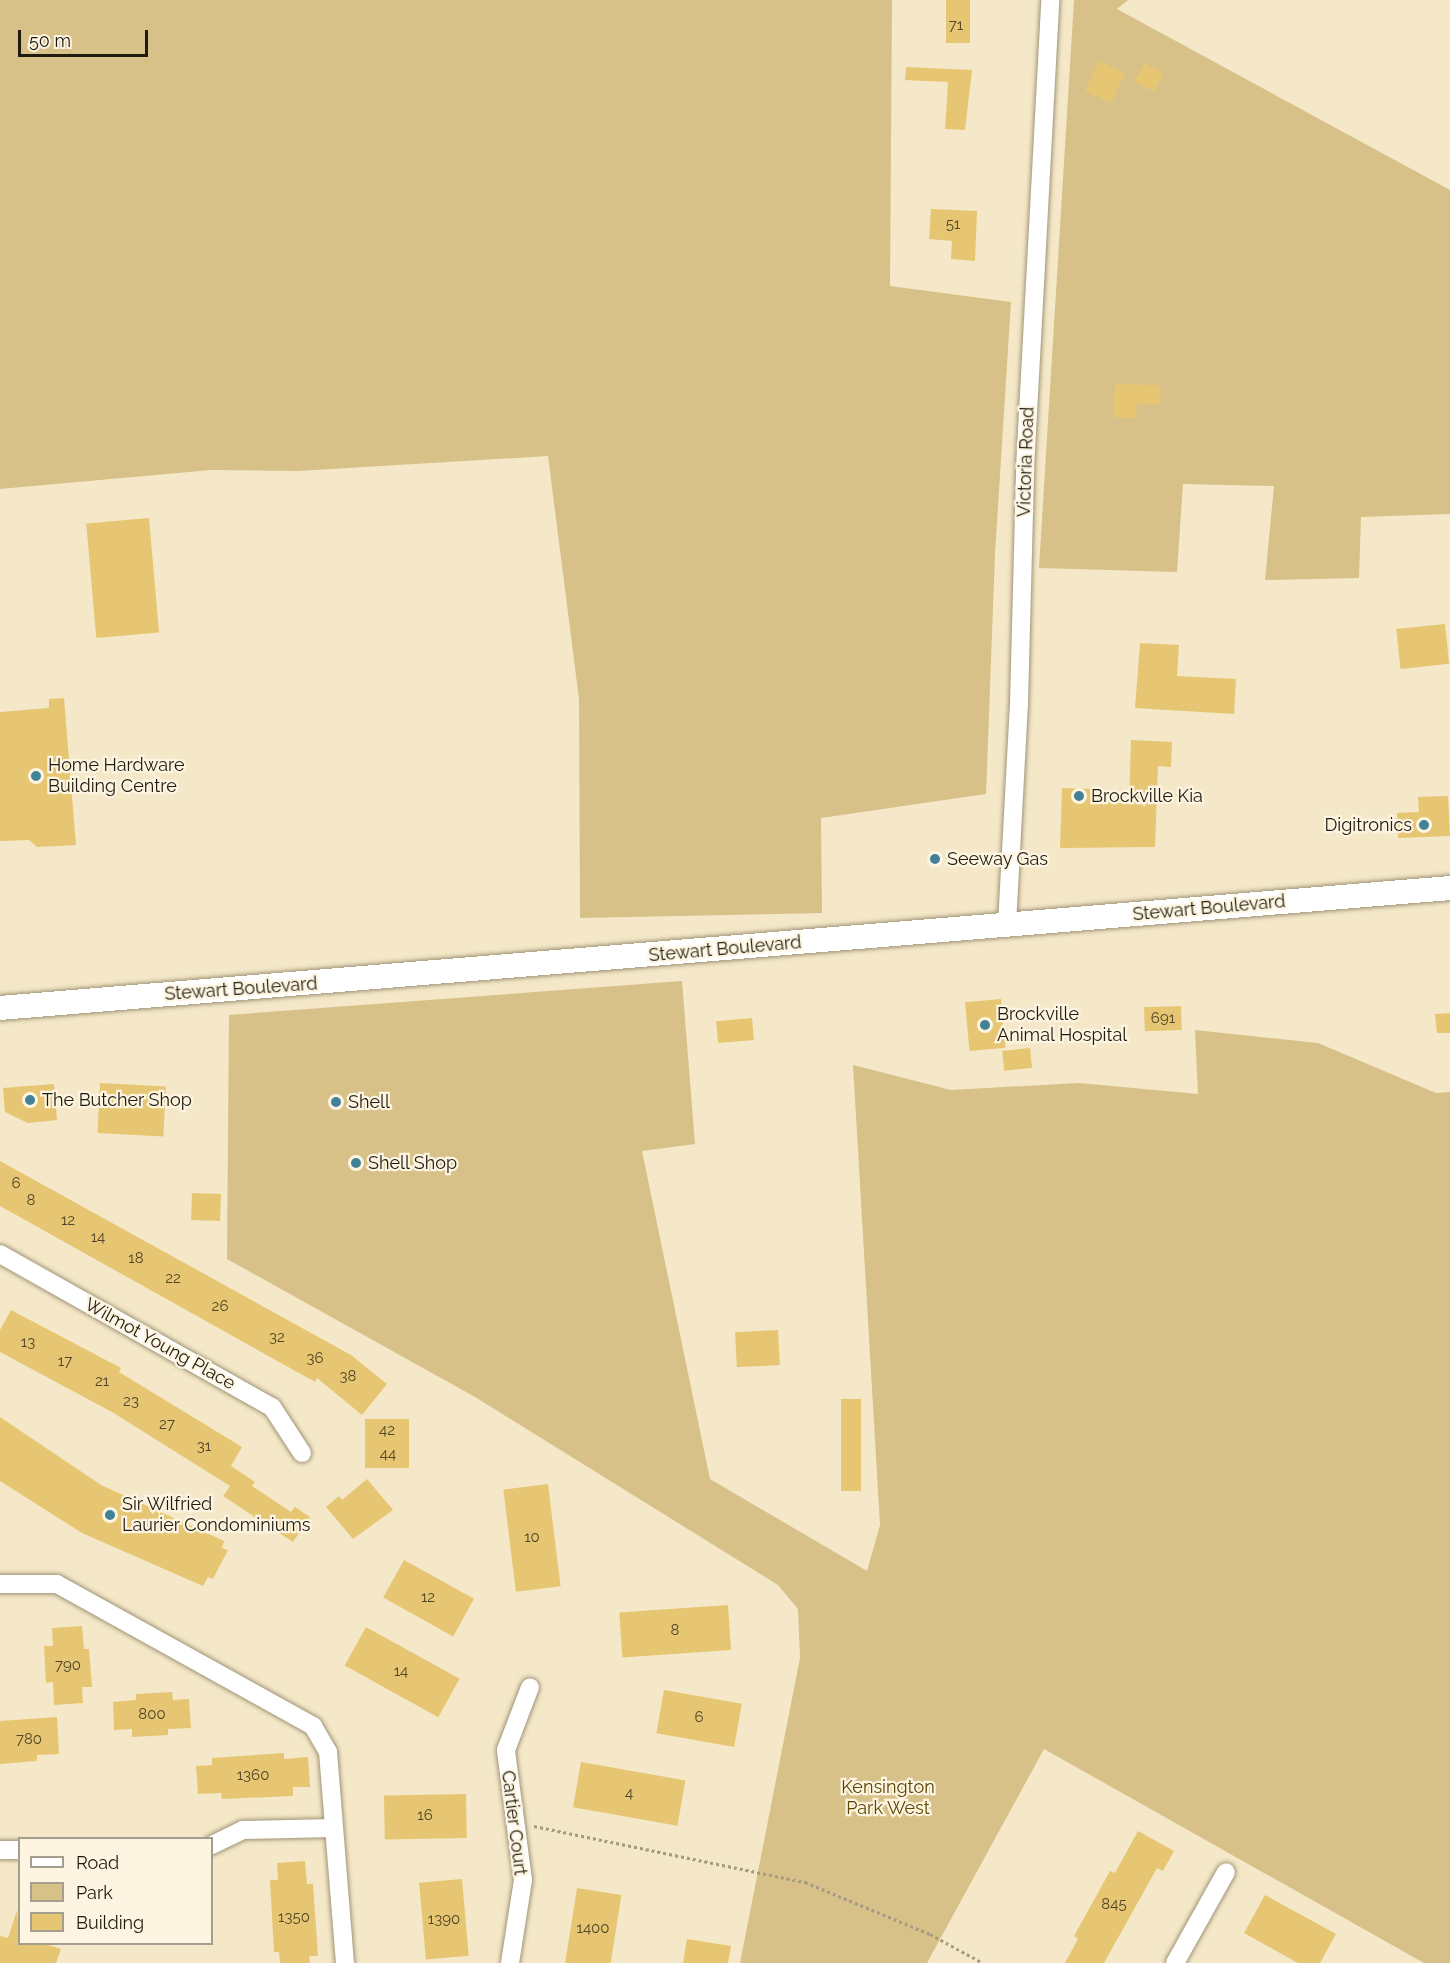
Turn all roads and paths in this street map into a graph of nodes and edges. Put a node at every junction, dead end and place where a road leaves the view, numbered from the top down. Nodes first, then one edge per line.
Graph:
1 (1050, 0) edge
2 (1450, 888) edge
3 (1007, 925) junction
4 (0, 1008) edge
5 (0, 1254) edge
6 (302, 1454) dead end
7 (0, 1584) edge
8 (530, 1687) dead end
9 (513, 1821) junction
10 (334, 1828) junction
11 (213, 1845) edge
12 (0, 1850) edge
13 (18, 1850) edge
14 (1226, 1872) dead end
15 (345, 1963) edge
16 (510, 1963) edge
17 (982, 1963) edge
18 (1175, 1963) edge

1 - 3 street, Victoria Road
2 - 3 main road, Stewart Boulevard
3 - 4 main road, Stewart Boulevard
5 - 6 street, Wilmot Young Place
7 - 10 street
8 - 9 street, Cartier Court
9 - 16 street, Cartier Court
9 - 17 path
10 - 11 street
10 - 15 street
12 - 13 street
14 - 18 street

